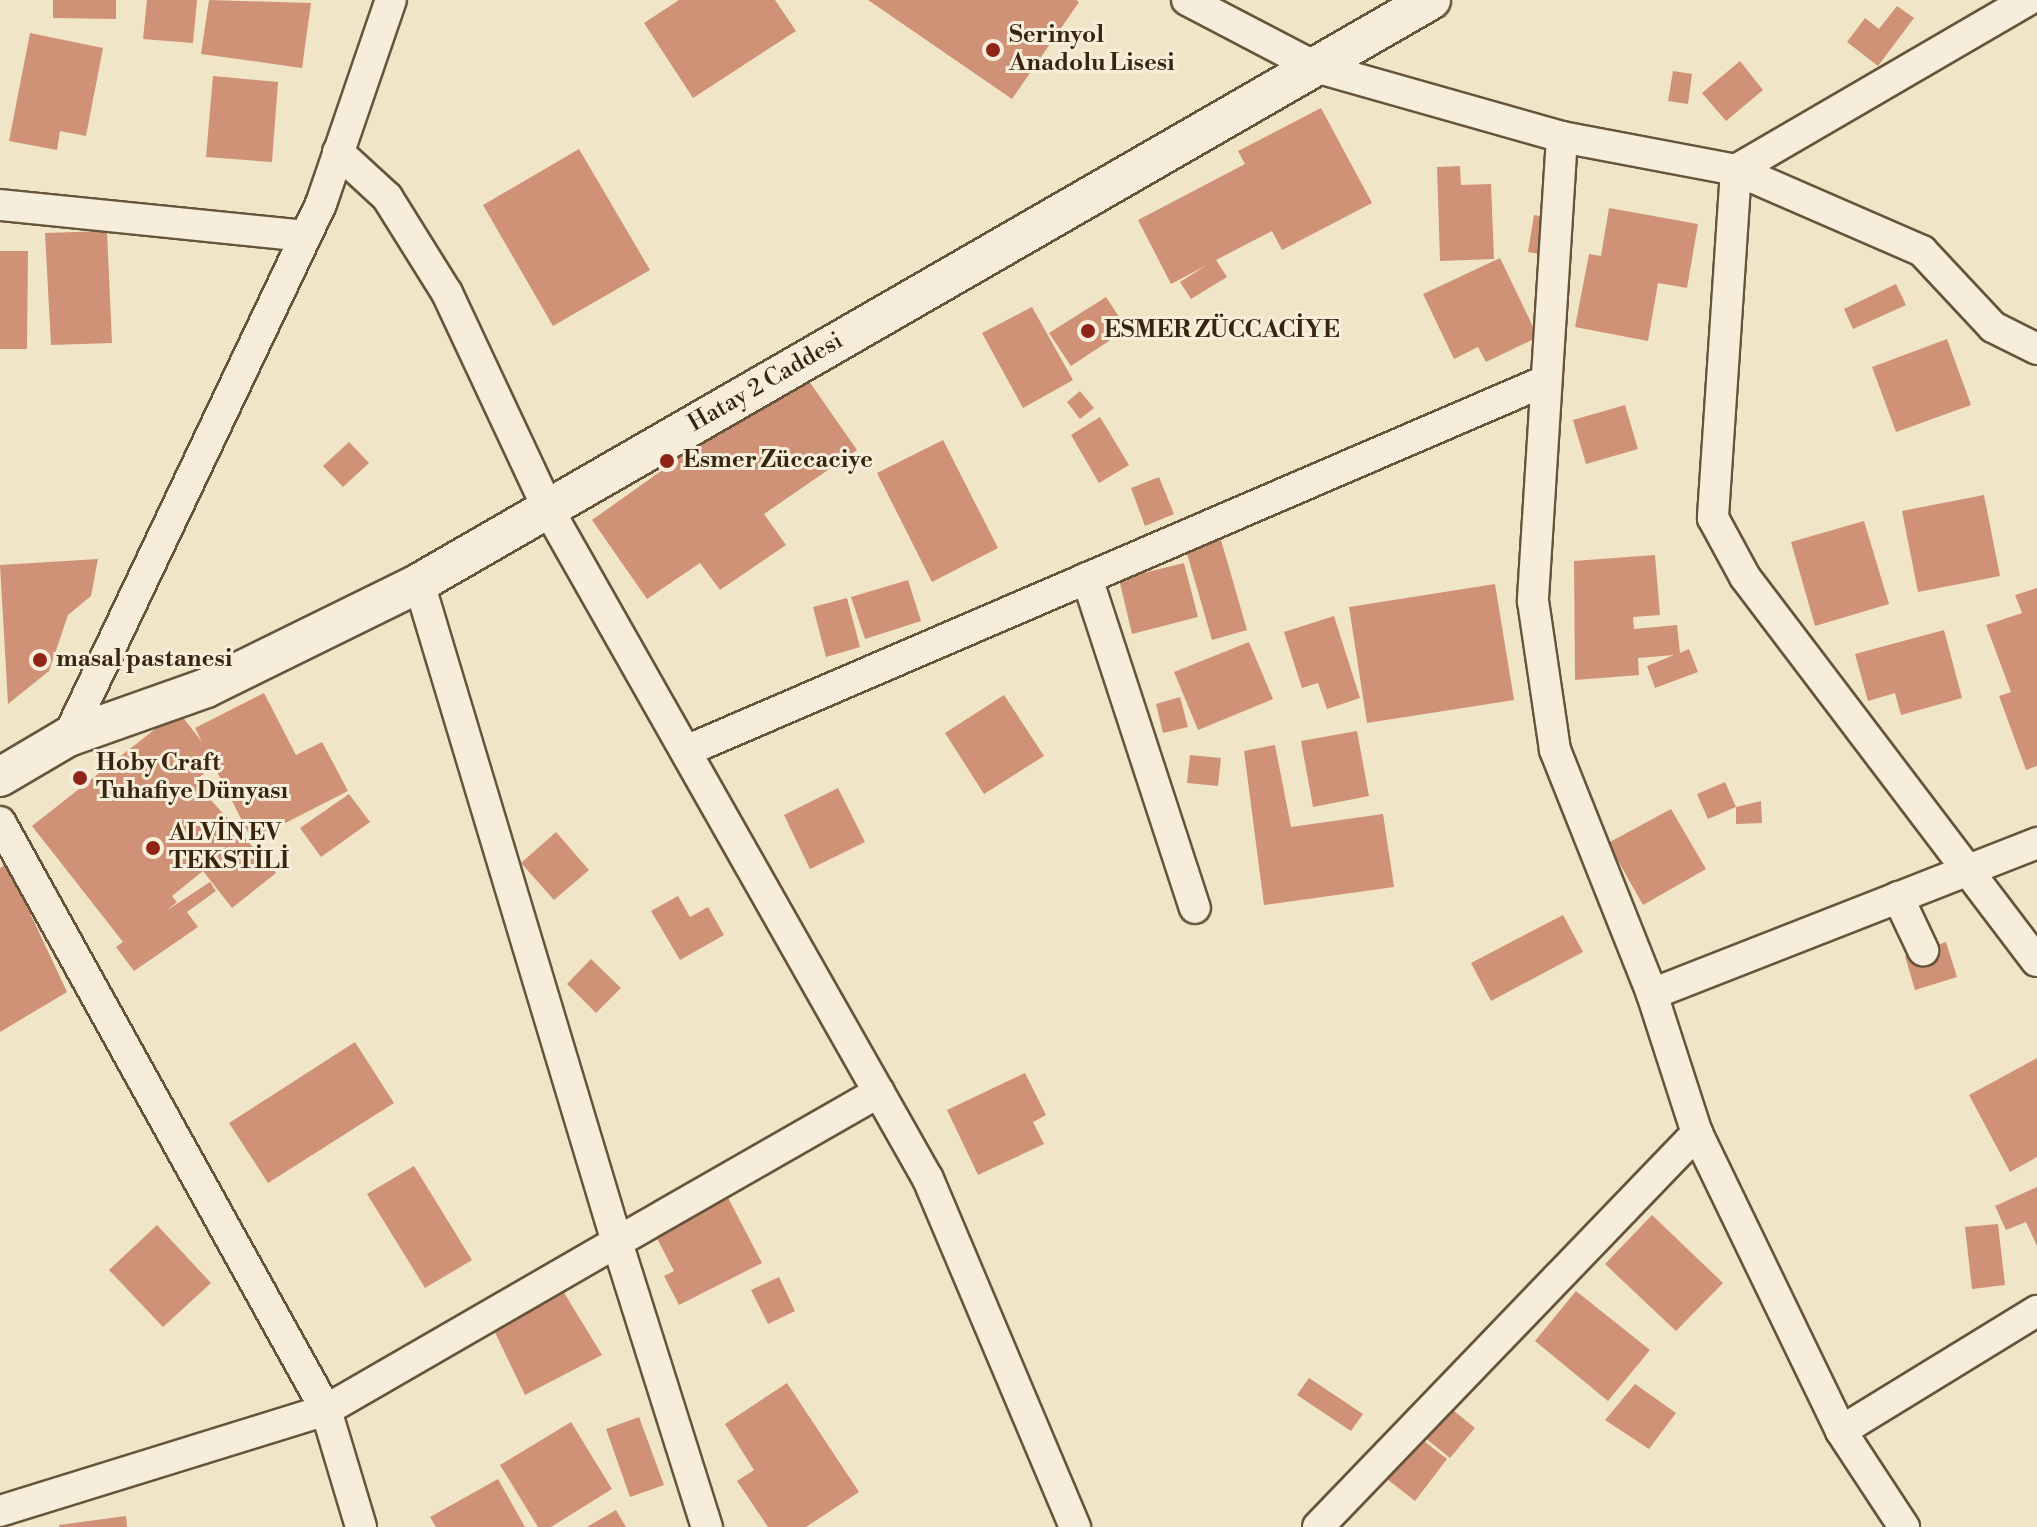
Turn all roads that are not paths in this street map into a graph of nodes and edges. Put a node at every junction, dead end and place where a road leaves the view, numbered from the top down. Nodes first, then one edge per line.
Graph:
1 (391, 0) edge
2 (1187, 0) edge
3 (1431, 0) edge
4 (2028, 0) edge
5 (1315, 67) junction
6 (1562, 137) junction
7 (338, 152) junction
8 (1736, 170) junction
9 (0, 205) edge
10 (305, 236) junction
11 (2037, 349) edge
12 (1543, 382) junction
13 (548, 509) junction
14 (1087, 578) junction
15 (419, 583) junction
16 (68, 737) junction
17 (686, 751) junction
18 (0, 777) edge
19 (0, 822) edge
20 (2037, 843) edge
21 (1970, 870) junction
22 (1898, 897) junction
23 (1195, 908) dead end
24 (1923, 950) dead end
25 (2037, 961) edge
26 (1652, 994) junction
27 (879, 1092) junction
28 (1697, 1133) junction
29 (617, 1242) junction
30 (2037, 1311) edge
31 (326, 1410) junction
32 (1841, 1431) junction
33 (0, 1511) edge
34 (361, 1527) edge
35 (707, 1527) edge
36 (1075, 1527) edge
37 (1318, 1527) edge
38 (1904, 1527) edge

1 - 7 street
2 - 5 street
3 - 5 street, Hatay 2 Caddesi
4 - 8 street
5 - 6 street
5 - 13 street, Hatay 2 Caddesi
6 - 8 street
6 - 12 street
7 - 10 street
7 - 13 street
8 - 11 street
8 - 21 street
9 - 10 street
10 - 16 street
12 - 14 street
12 - 26 street
13 - 15 street, Hatay 2 Caddesi
13 - 17 street
14 - 17 street
14 - 23 street
15 - 16 street, Hatay 2 Caddesi
15 - 29 street
16 - 18 street, Hatay 2 Caddesi
17 - 27 street
19 - 31 street
20 - 21 street
21 - 22 street
21 - 25 street
22 - 24 street
22 - 26 street
26 - 28 street
27 - 29 street
27 - 36 street
28 - 32 street
28 - 37 street
29 - 31 street
29 - 35 street
30 - 32 street
31 - 33 street
31 - 34 street
32 - 38 street

